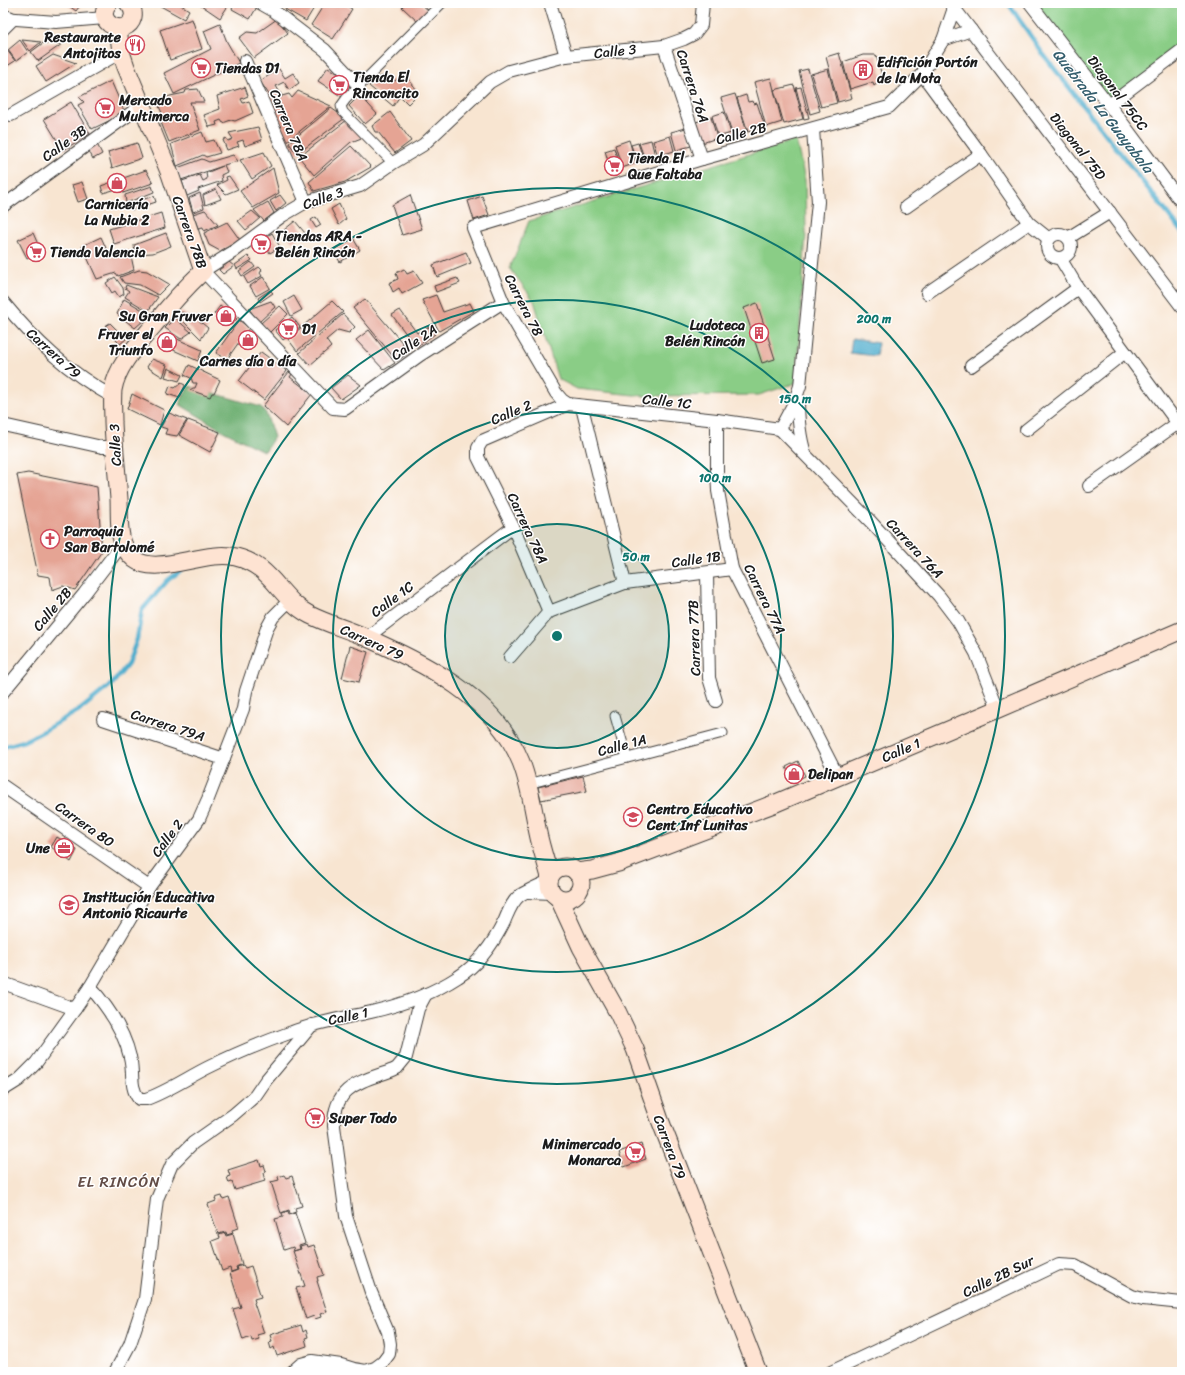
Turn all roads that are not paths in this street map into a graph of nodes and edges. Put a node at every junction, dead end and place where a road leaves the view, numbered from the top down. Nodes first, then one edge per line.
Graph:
1 (260, 3) edge
2 (442, 3) edge
3 (550, 3) edge
4 (1030, 3) edge
5 (132, 5) edge
6 (702, 5) edge
7 (952, 6) edge
8 (276, 7) edge
9 (107, 10) edge
10 (6, 17) edge
11 (118, 28) junction
12 (3, 29) edge
13 (970, 30) junction
14 (943, 40) junction
15 (664, 46) junction
16 (1182, 50) edge
17 (121, 52) junction
18 (566, 56) junction
19 (245, 61) dead end
20 (922, 74) junction
21 (359, 86) junction
22 (142, 105) junction
23 (1109, 105) junction
24 (11, 115) dead end
25 (813, 129) junction
26 (981, 154) junction
27 (702, 159) junction
28 (393, 163) junction
29 (306, 202) junction
30 (1182, 203) edge
31 (3, 206) edge
32 (906, 207) dead end
33 (1110, 212) junction
34 (1029, 223) junction
35 (473, 228) joint
36 (1068, 238) junction
37 (1049, 239) junction
38 (1060, 258) junction
39 (203, 271) junction
40 (1078, 288) junction
41 (927, 293) dead end
42 (3, 302) edge
43 (503, 302) junction
44 (1182, 308) edge
45 (1125, 352) junction
46 (971, 366) dead end
47 (798, 395) junction
48 (112, 397) junction
49 (568, 404) junction
50 (582, 407) junction
51 (345, 409) joint
52 (717, 420) junction
53 (3, 424) edge
54 (1180, 426) edge
55 (780, 429) junction
56 (1026, 430) dead end
57 (114, 447) junction
58 (806, 455) junction
59 (478, 457) joint
60 (1089, 486) dead end
61 (512, 527) junction
62 (123, 543) junction
63 (732, 569) junction
64 (707, 573) junction
65 (625, 583) junction
66 (290, 600) junction
67 (549, 612) junction
68 (1182, 630) edge
69 (366, 638) junction
70 (510, 657) dead end
71 (3, 692) edge
72 (716, 701) dead end
73 (998, 710) junction
74 (615, 716) dead end
75 (103, 719) dead end
76 (723, 733) dead end
77 (627, 758) junction
78 (224, 759) junction
79 (838, 776) junction
80 (528, 784) junction
81 (3, 786) edge
82 (542, 851) junction
83 (618, 863) junction
84 (570, 869) junction
85 (149, 886) junction
86 (560, 889) junction
87 (3, 983) edge
88 (90, 987) junction
89 (426, 994) junction
90 (75, 1009) junction
91 (313, 1024) junction
92 (3, 1090) edge
93 (1182, 1303) edge
94 (115, 1372) edge
95 (292, 1372) edge
96 (758, 1372) edge
97 (832, 1372) edge

1 - 8 street
2 - 21 street
3 - 18 street
4 - 23 street, Diagonal 75CC
5 - 11 main road
6 - 15 street, Calle 3
7 - 13 street, Diagonal 75D
7 - 14 street, Calle 2B
8 - 21 street
9 - 10 street
9 - 11 main road
10 - 12 street
11 - 17 main road, Carrera 78B
13 - 14 street
13 - 33 street, Diagonal 75D
14 - 20 street, Calle 2B
15 - 18 street, Calle 3
15 - 27 street, Carrera 76A
16 - 23 street
17 - 22 main road, Carrera 78B
17 - 24 street
18 - 28 street, Calle 3
19 - 29 street, Carrera 78A
20 - 25 street, Calle 2B
20 - 26 street
21 - 28 street
22 - 31 street, Calle 3B
22 - 39 main road, Carrera 78B
23 - 30 street, Diagonal 75CC
25 - 27 street, Calle 2B
25 - 47 street
26 - 32 street
26 - 34 street
27 - 35 street, Calle 2B
28 - 29 street, Calle 3
29 - 39 street, Calle 3
33 - 36 street
33 - 44 street, Diagonal 75D
34 - 37 street
34 - 41 street
35 - 43 street, Carrera 78
36 - 37 street
36 - 38 street
37 - 38 street
38 - 40 street
39 - 48 main road, Calle 3
39 - 51 street, Carrera 78B
40 - 45 street
40 - 46 street
42 - 48 street, Carrera 79
43 - 49 street, Carrera 78
43 - 51 street, Calle 2A
45 - 54 street
45 - 56 street
47 - 55 street
47 - 58 street
48 - 57 main road, Calle 3
49 - 50 street, Calle 1C
49 - 59 street, Calle 2
50 - 52 street, Calle 1C
50 - 65 street
52 - 55 street, Calle 1C
52 - 63 street, Carrera 77A
53 - 57 street
54 - 60 street
55 - 58 street, Carrera 76A
57 - 62 main road, Calle 3
58 - 73 street, Carrera 76A
59 - 61 street, Carrera 78A
61 - 67 street, Carrera 78A
61 - 69 street, Calle 1C
62 - 66 main road, Carrera 79
62 - 71 street, Calle 2B
63 - 64 street, Calle 1B
63 - 79 street, Carrera 77A
64 - 65 street, Calle 1B
64 - 72 street, Carrera 77B
65 - 67 street, Calle 1B
66 - 69 main road, Carrera 79
66 - 78 street, Calle 2
67 - 70 street
68 - 73 main road, Calle 1
69 - 80 main road, Carrera 79
73 - 79 main road, Calle 1
74 - 77 street
75 - 78 street, Carrera 79A
76 - 77 street, Calle 1A
77 - 80 street, Calle 1A
78 - 85 street, Calle 2
79 - 83 main road, Calle 1
80 - 82 main road, Carrera 79
81 - 85 street, Carrera 80
82 - 84 main road
82 - 86 main road, Carrera 79
83 - 84 main road, Calle 1
83 - 86 main road, Calle 1
84 - 86 main road
84 - 86 main road
85 - 88 street, Calle 2
86 - 89 street, Calle 1
86 - 96 main road, Carrera 79
87 - 90 street
88 - 90 street, Calle 2
88 - 91 street, Calle 1
89 - 91 street, Calle 1
89 - 95 street
90 - 92 street, Calle 2
91 - 94 street
93 - 97 street, Calle 2B Sur

